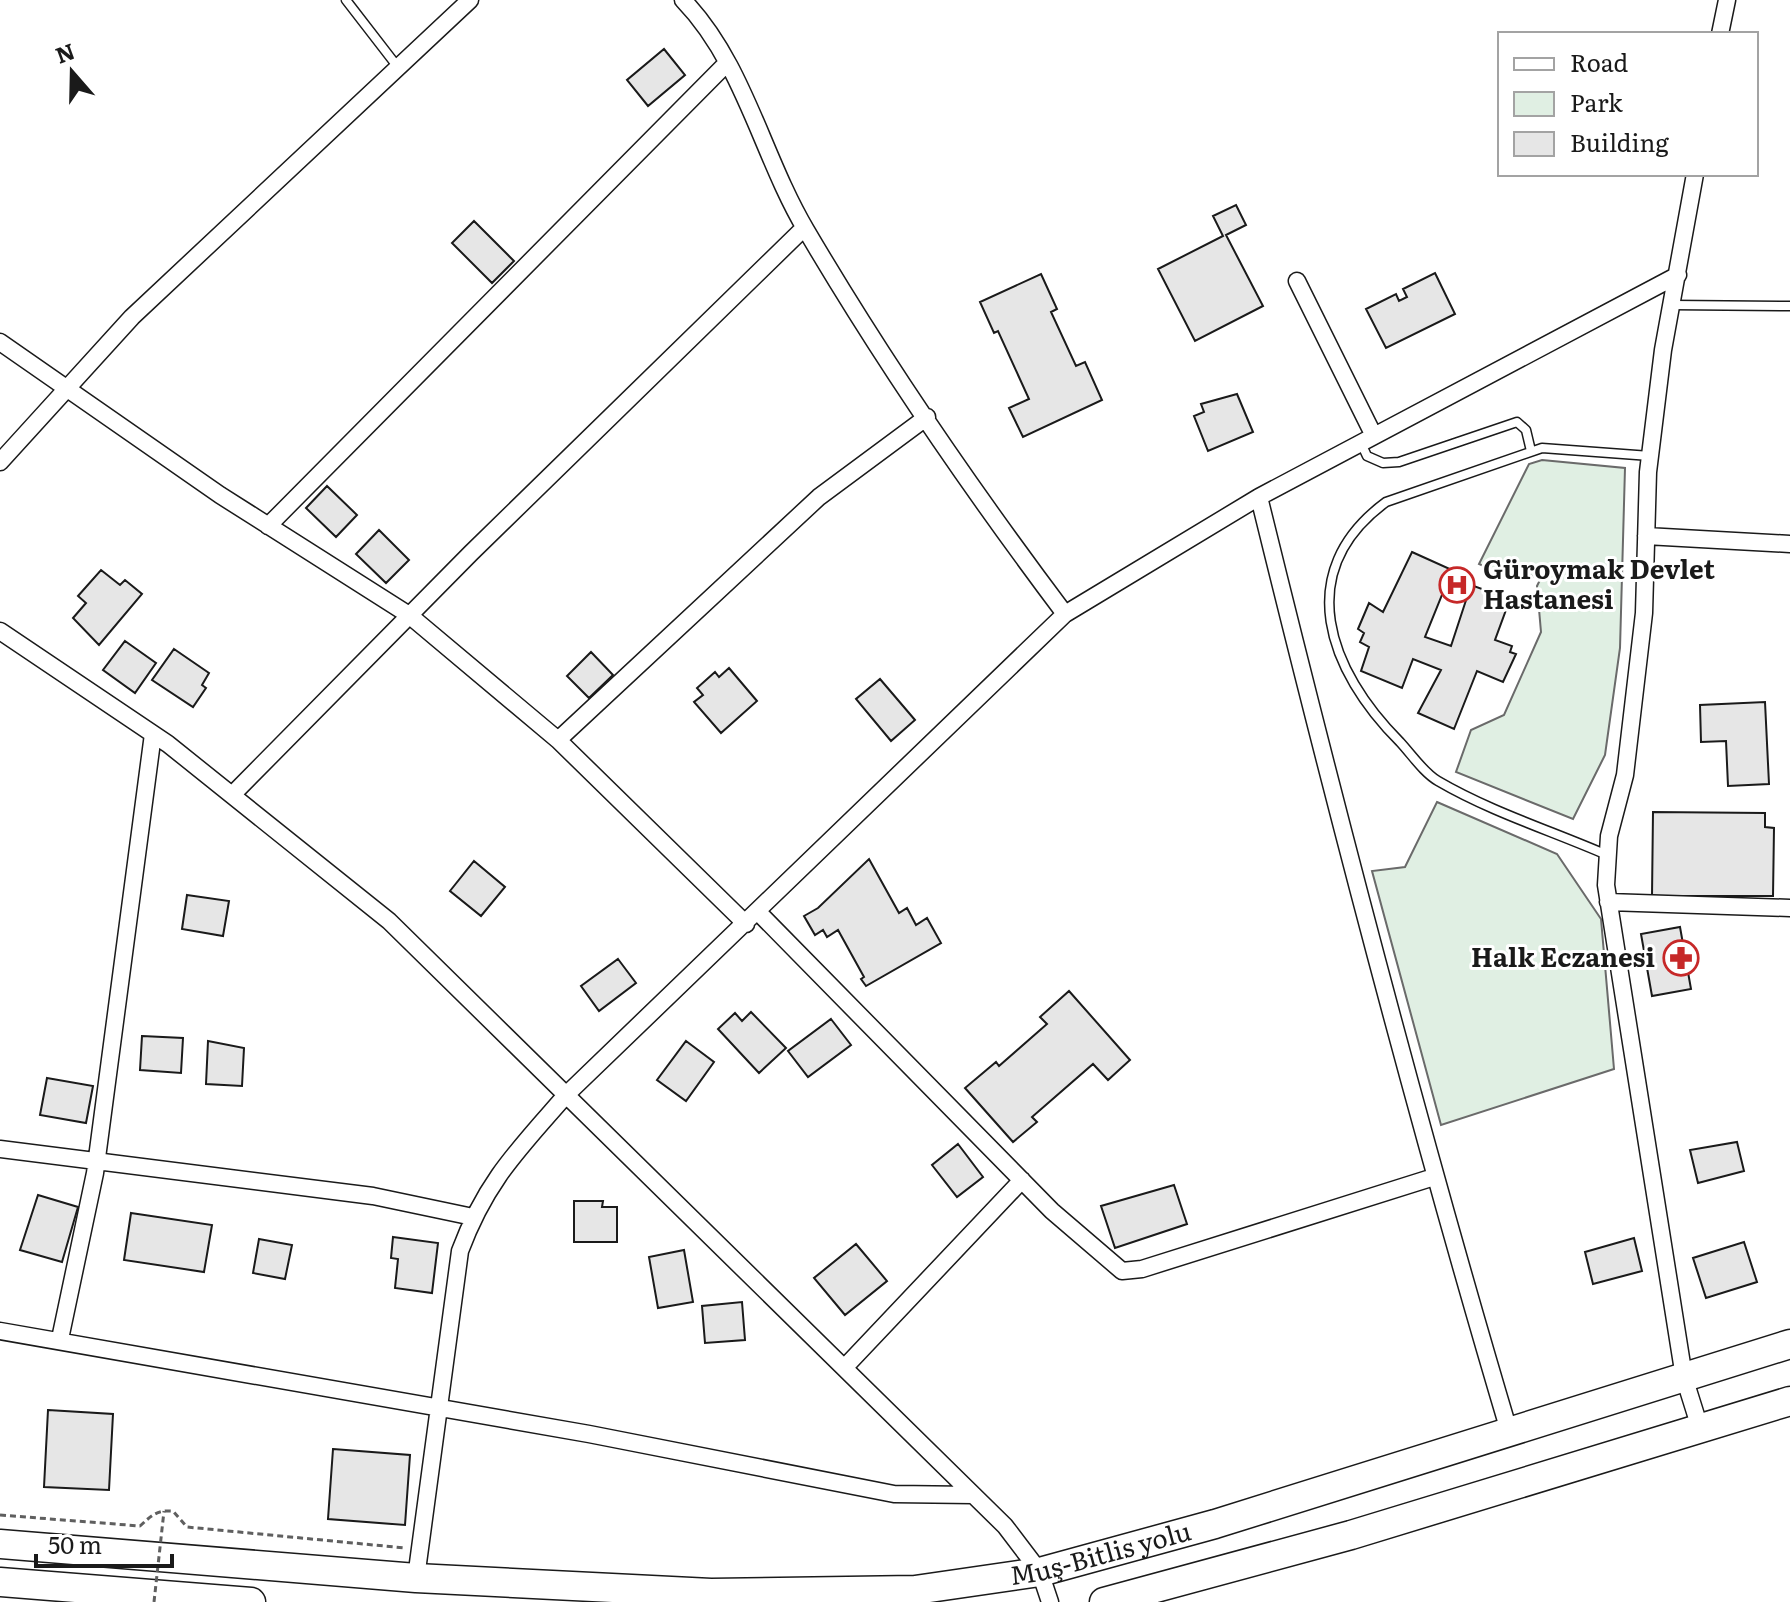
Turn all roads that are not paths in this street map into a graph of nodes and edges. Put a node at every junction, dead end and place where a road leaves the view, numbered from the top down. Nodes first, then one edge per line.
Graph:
1 (346, 0) edge
2 (470, 0) edge
3 (683, 0) edge
4 (1727, 0) edge
5 (1720, 32) edge
6 (727, 63) junction
7 (397, 66) junction
8 (1695, 176) edge
9 (804, 228) junction
10 (1678, 275) junction
11 (1297, 281) dead end
12 (1672, 305) junction
13 (1790, 306) edge
14 (0, 342) edge
15 (68, 387) junction
16 (927, 417) junction
17 (1368, 440) junction
18 (1531, 451) junction
19 (1650, 456) junction
20 (0, 462) edge
21 (1259, 497) junction
22 (268, 526) junction
23 (1646, 536) junction
24 (1790, 544) edge
25 (1065, 614) junction
26 (409, 615) junction
27 (0, 631) edge
28 (153, 734) junction
29 (558, 740) junction
30 (232, 795) junction
31 (1608, 855) junction
32 (1608, 902) junction
33 (1790, 908) edge
34 (752, 918) junction
35 (566, 1095) junction
36 (0, 1149) edge
37 (97, 1163) junction
38 (1434, 1177) junction
39 (1022, 1180) junction
40 (473, 1217) junction
41 (0, 1331) edge
42 (60, 1339) junction
43 (1790, 1344) edge
44 (845, 1367) junction
45 (1684, 1377) junction
46 (1790, 1401) edge
47 (440, 1411) junction
48 (1700, 1428) junction
49 (1509, 1431) junction
50 (973, 1495) junction
51 (0, 1544) edge
52 (1040, 1572) junction
53 (416, 1578) junction
54 (0, 1582) edge
55 (63, 1594) edge
56 (251, 1602) edge
57 (1050, 1602) edge
58 (1104, 1602) edge

1 - 7 lane
2 - 7 street
3 - 6 street
4 - 5 street
6 - 9 street
6 - 22 street
7 - 15 street
8 - 10 street
9 - 16 street
9 - 26 street
10 - 12 street
10 - 17 street
11 - 17 street
12 - 13 lane
12 - 19 street
14 - 15 street
15 - 20 street
15 - 22 street
16 - 25 street
16 - 29 street
17 - 18 lane
17 - 21 street
18 - 19 lane
18 - 31 lane
19 - 23 street
21 - 25 street
21 - 38 street
22 - 26 street
23 - 24 street
23 - 31 street
25 - 34 street
26 - 29 street
26 - 30 street
27 - 28 street
28 - 30 street
28 - 37 street
29 - 34 street
30 - 35 street
31 - 32 street
32 - 33 street
32 - 45 street
34 - 35 street
34 - 39 street
35 - 40 street
35 - 44 street
36 - 37 street
37 - 40 street
37 - 42 street
38 - 39 street
38 - 49 street
39 - 44 street
40 - 47 street
41 - 42 street
42 - 47 street
43 - 45 highway, Muş-Bitlis yolu
44 - 50 street
45 - 48 street
45 - 49 highway, Muş-Bitlis yolu
46 - 48 highway, Muş-Bitlis yolu
47 - 50 street
47 - 53 street
48 - 58 highway, Muş-Bitlis yolu
49 - 52 highway, Muş-Bitlis yolu
50 - 52 street
51 - 53 highway, Muş-Bitlis yolu
52 - 53 highway, Muş-Bitlis yolu
52 - 57 street
54 - 55 highway
55 - 56 highway

